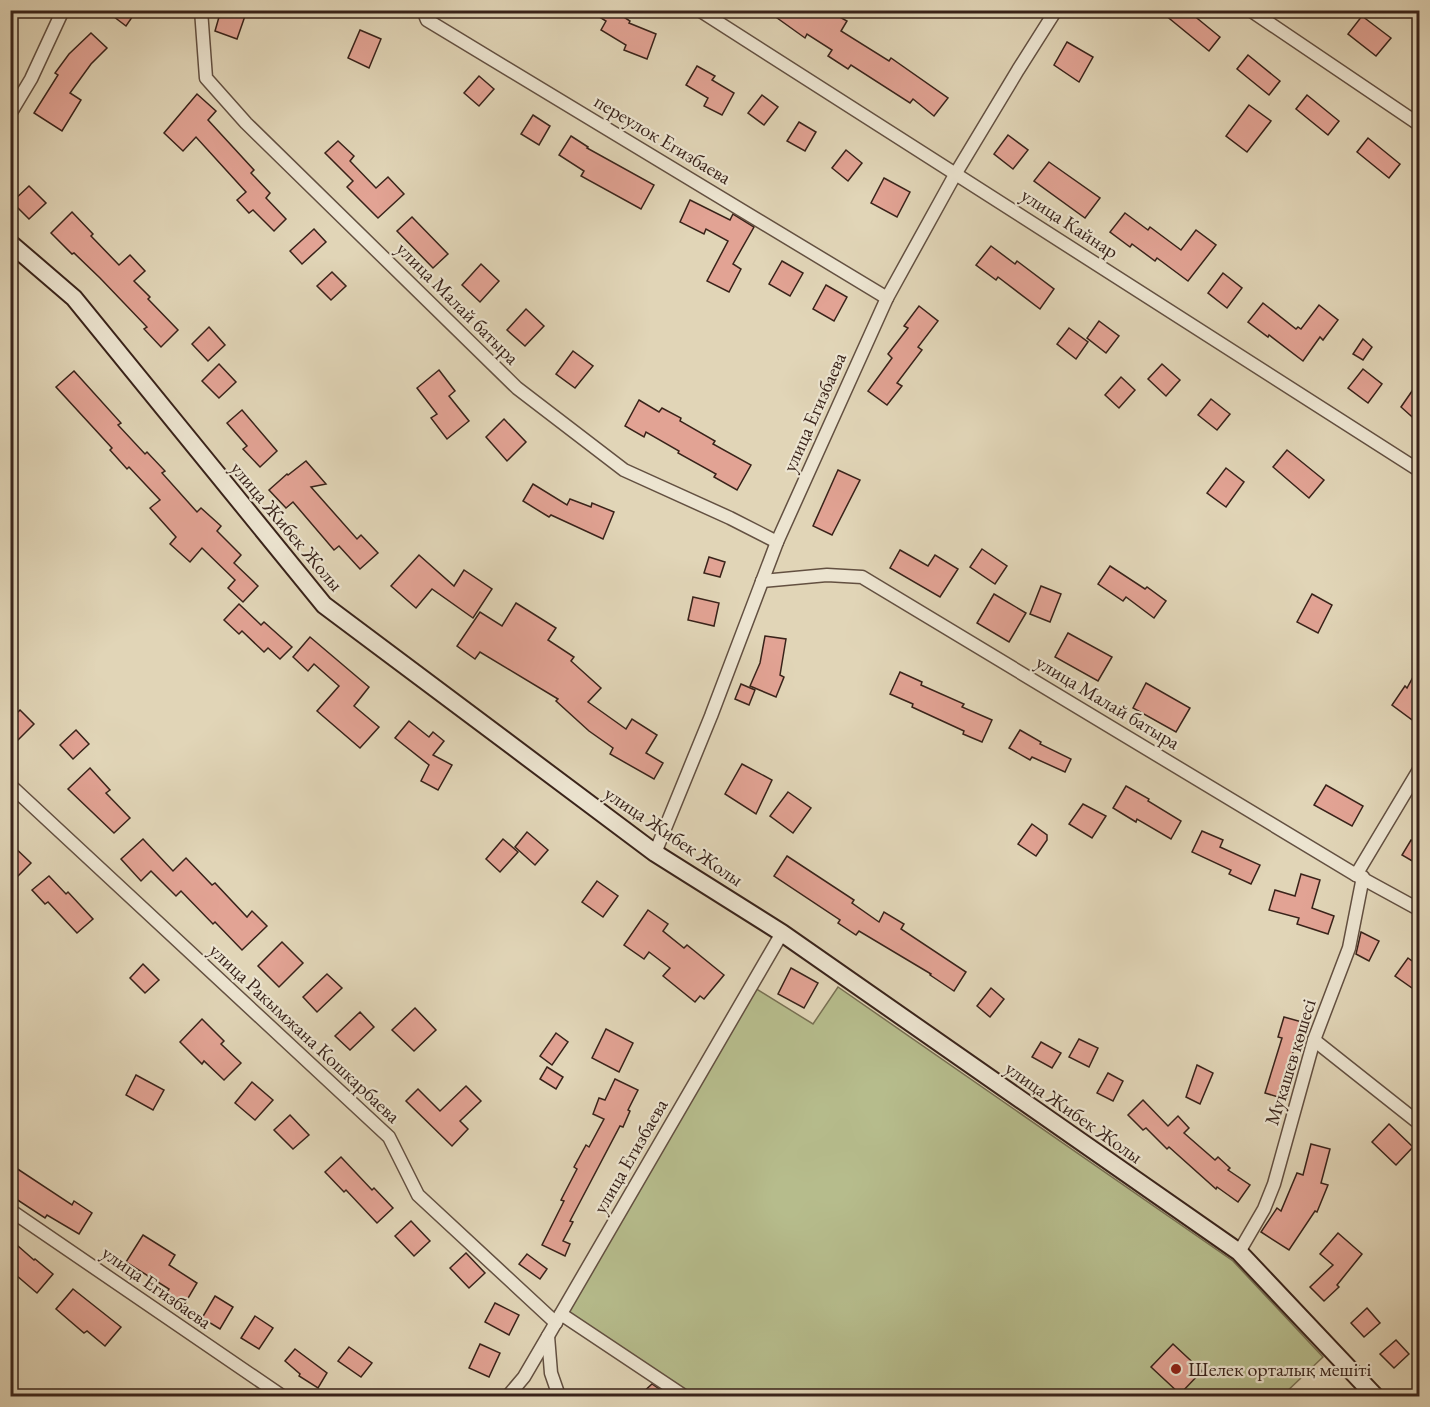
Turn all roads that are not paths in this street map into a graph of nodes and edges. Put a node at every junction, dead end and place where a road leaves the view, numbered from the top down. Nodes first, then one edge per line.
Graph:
1 (63, 10) edge
2 (201, 10) edge
3 (423, 10) edge
4 (699, 10) edge
5 (1056, 10) edge
6 (1250, 10) edge
7 (10, 114) edge
8 (1419, 125) edge
9 (956, 173) junction
10 (10, 243) edge
11 (887, 298) junction
12 (1419, 471) edge
13 (777, 542) junction
14 (762, 581) junction
15 (1419, 768) edge
16 (10, 784) edge
17 (654, 853) junction
18 (1360, 876) junction
19 (1419, 910) edge
20 (782, 933) junction
21 (1314, 1040) junction
22 (1419, 1124) edge
23 (10, 1209) edge
24 (1239, 1252) junction
25 (558, 1318) junction
26 (548, 1336) junction
27 (282, 1396) edge
28 (508, 1396) edge
29 (559, 1396) edge
30 (684, 1396) edge
31 (1375, 1396) edge

1 - 7 street
2 - 13 street, улица Малай батыра
3 - 11 street, переулок Егизбаева
4 - 9 street, улица Кайнар
5 - 9 street, улица Егизбаева
6 - 8 street
9 - 11 street, улица Егизбаева
9 - 12 street, улица Кайнар
10 - 17 main road, улица Жибек Жолы
11 - 13 street, улица Егизбаева
13 - 14 street, улица Егизбаева
14 - 17 street, улица Егизбаева
14 - 18 street, улица Малай батыра
15 - 18 street, Мукашев көшесі
16 - 25 street, улица Ракымжана Кошкарбаева
17 - 20 main road, улица Жибек Жолы
18 - 19 street, улица Малай батыра
18 - 21 street, Мукашев көшесі
20 - 24 main road, улица Жибек Жолы
20 - 25 street, улица Егизбаева
21 - 22 street
21 - 24 street, Мукашев көшесі
23 - 27 street, улица Егизбаева
24 - 31 main road, улица Жибек Жолы
25 - 26 street, улица Егизбаева
25 - 30 street, улица Ракымжана Кошкарбаева
26 - 28 street, улица Егизбаева
26 - 29 street

